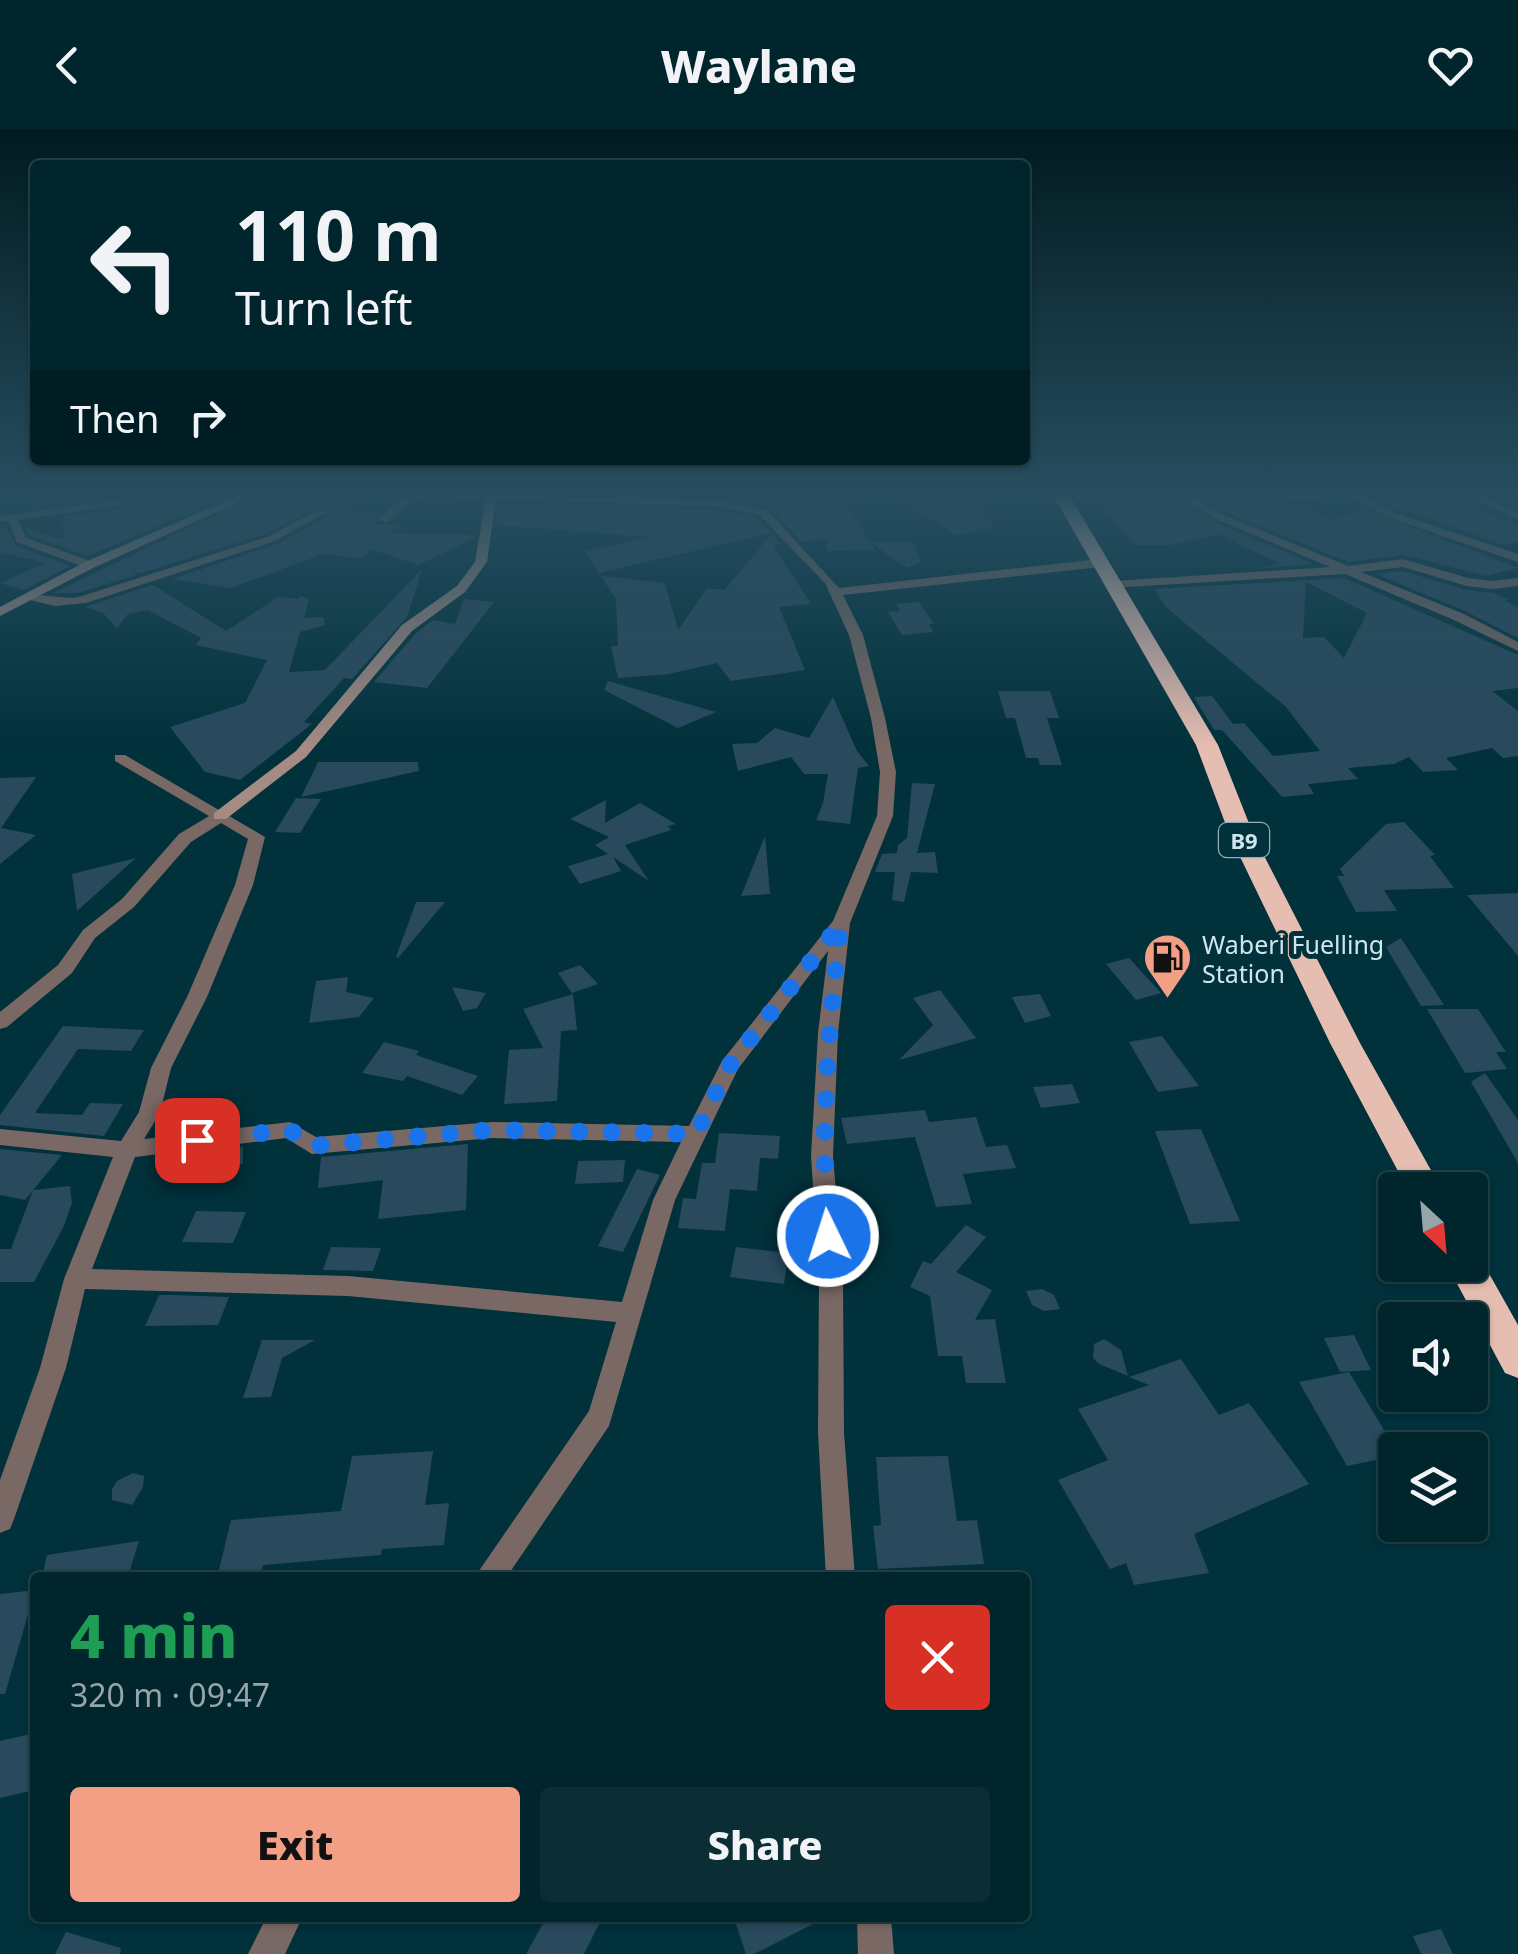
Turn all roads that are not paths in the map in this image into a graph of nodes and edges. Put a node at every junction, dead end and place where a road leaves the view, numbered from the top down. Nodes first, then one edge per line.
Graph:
1 (64, 578) edge
2 (146, 578) edge
3 (469, 578) edge
4 (823, 578) edge
5 (1045, 578) edge
6 (1109, 578) edge
7 (1367, 578) edge
8 (1455, 578) edge
9 (1518, 582) edge
10 (836, 592) junction
11 (27, 598) junction
12 (0, 612) edge
13 (1518, 647) edge
14 (120, 758) dead end
15 (220, 816) junction
16 (841, 923) junction
17 (0, 1022) edge
18 (696, 1134) junction
19 (0, 1137) edge
20 (127, 1150) junction
21 (1415, 1172) edge
22 (76, 1279) junction
23 (1475, 1282) edge
24 (628, 1313) junction
25 (1518, 1361) edge
26 (1, 1514) edge
27 (492, 1572) edge
28 (841, 1572) edge
29 (283, 1922) edge
30 (874, 1922) edge
31 (266, 1954) edge
32 (876, 1954) edge

1 - 11 street
2 - 11 street
3 - 15 street
4 - 10 street
5 - 10 street
6 - 21 highway, B9
7 - 13 street
8 - 9 street
10 - 16 street
11 - 12 street
14 - 15 street
15 - 17 street
15 - 20 street
16 - 18 street
16 - 28 street
18 - 20 street
18 - 24 street
19 - 20 street
20 - 22 street
22 - 24 street
22 - 26 street
23 - 25 highway
24 - 27 street
29 - 31 street
30 - 32 street

